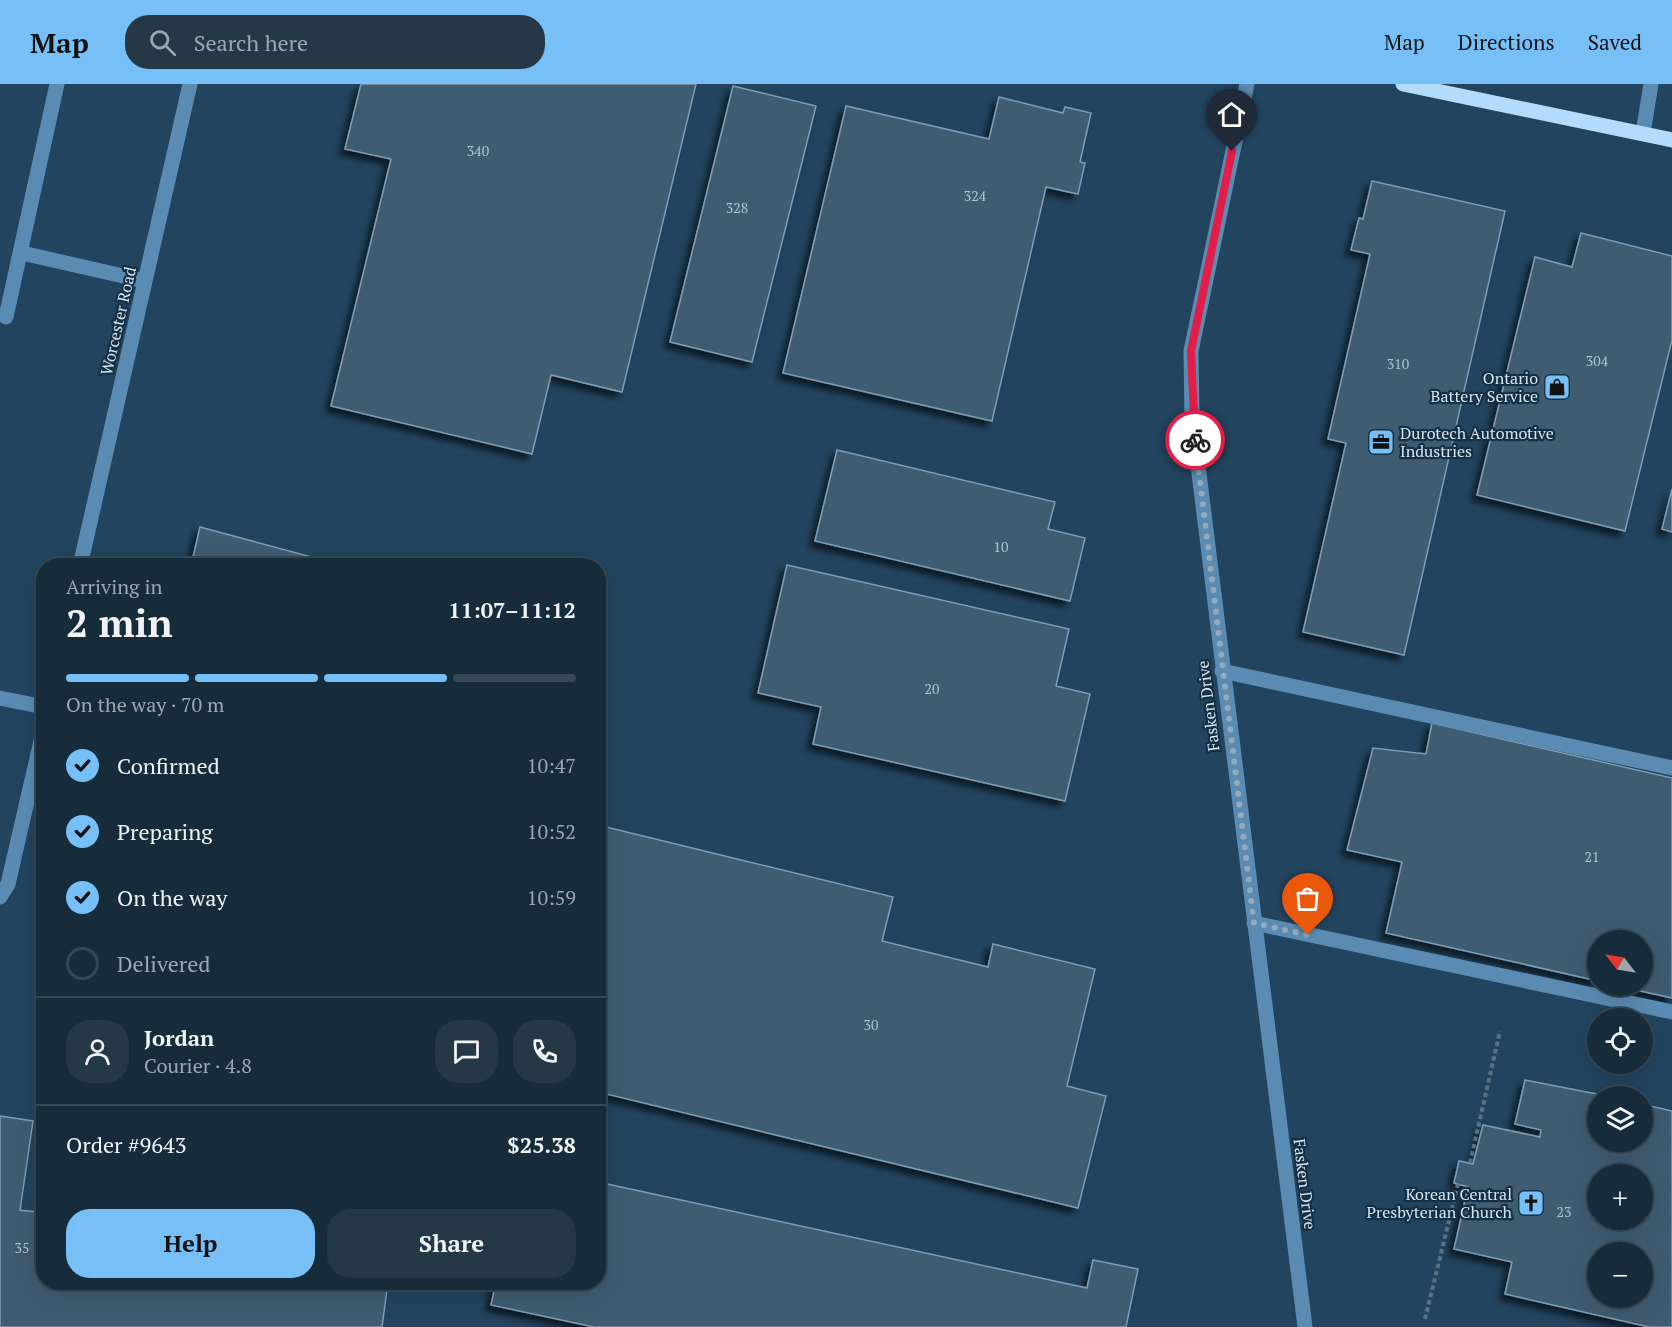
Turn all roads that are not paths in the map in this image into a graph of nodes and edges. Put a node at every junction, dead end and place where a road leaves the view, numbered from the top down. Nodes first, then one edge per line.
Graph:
1 (57, 84) edge
2 (190, 84) edge
3 (1247, 84) edge
4 (1403, 84) edge
5 (1651, 84) edge
6 (1643, 133) junction
7 (1672, 140) edge
8 (22, 253) junction
9 (145, 281) junction
10 (6, 317) dead end
11 (82, 558) edge
12 (1222, 671) junction
13 (0, 698) edge
14 (36, 705) edge
15 (36, 763) edge
16 (1672, 768) edge
17 (0, 897) edge
18 (1254, 923) junction
19 (1672, 1012) edge
20 (1305, 1327) edge

1 - 8 street
2 - 9 street, Worcester Road
3 - 12 street, Fasken Drive
4 - 6 main road
5 - 6 street
6 - 7 main road
8 - 9 street
8 - 10 street
9 - 11 street, Worcester Road
12 - 16 street
12 - 18 street, Fasken Drive
13 - 14 street
15 - 17 street
18 - 19 street
18 - 20 street, Fasken Drive

